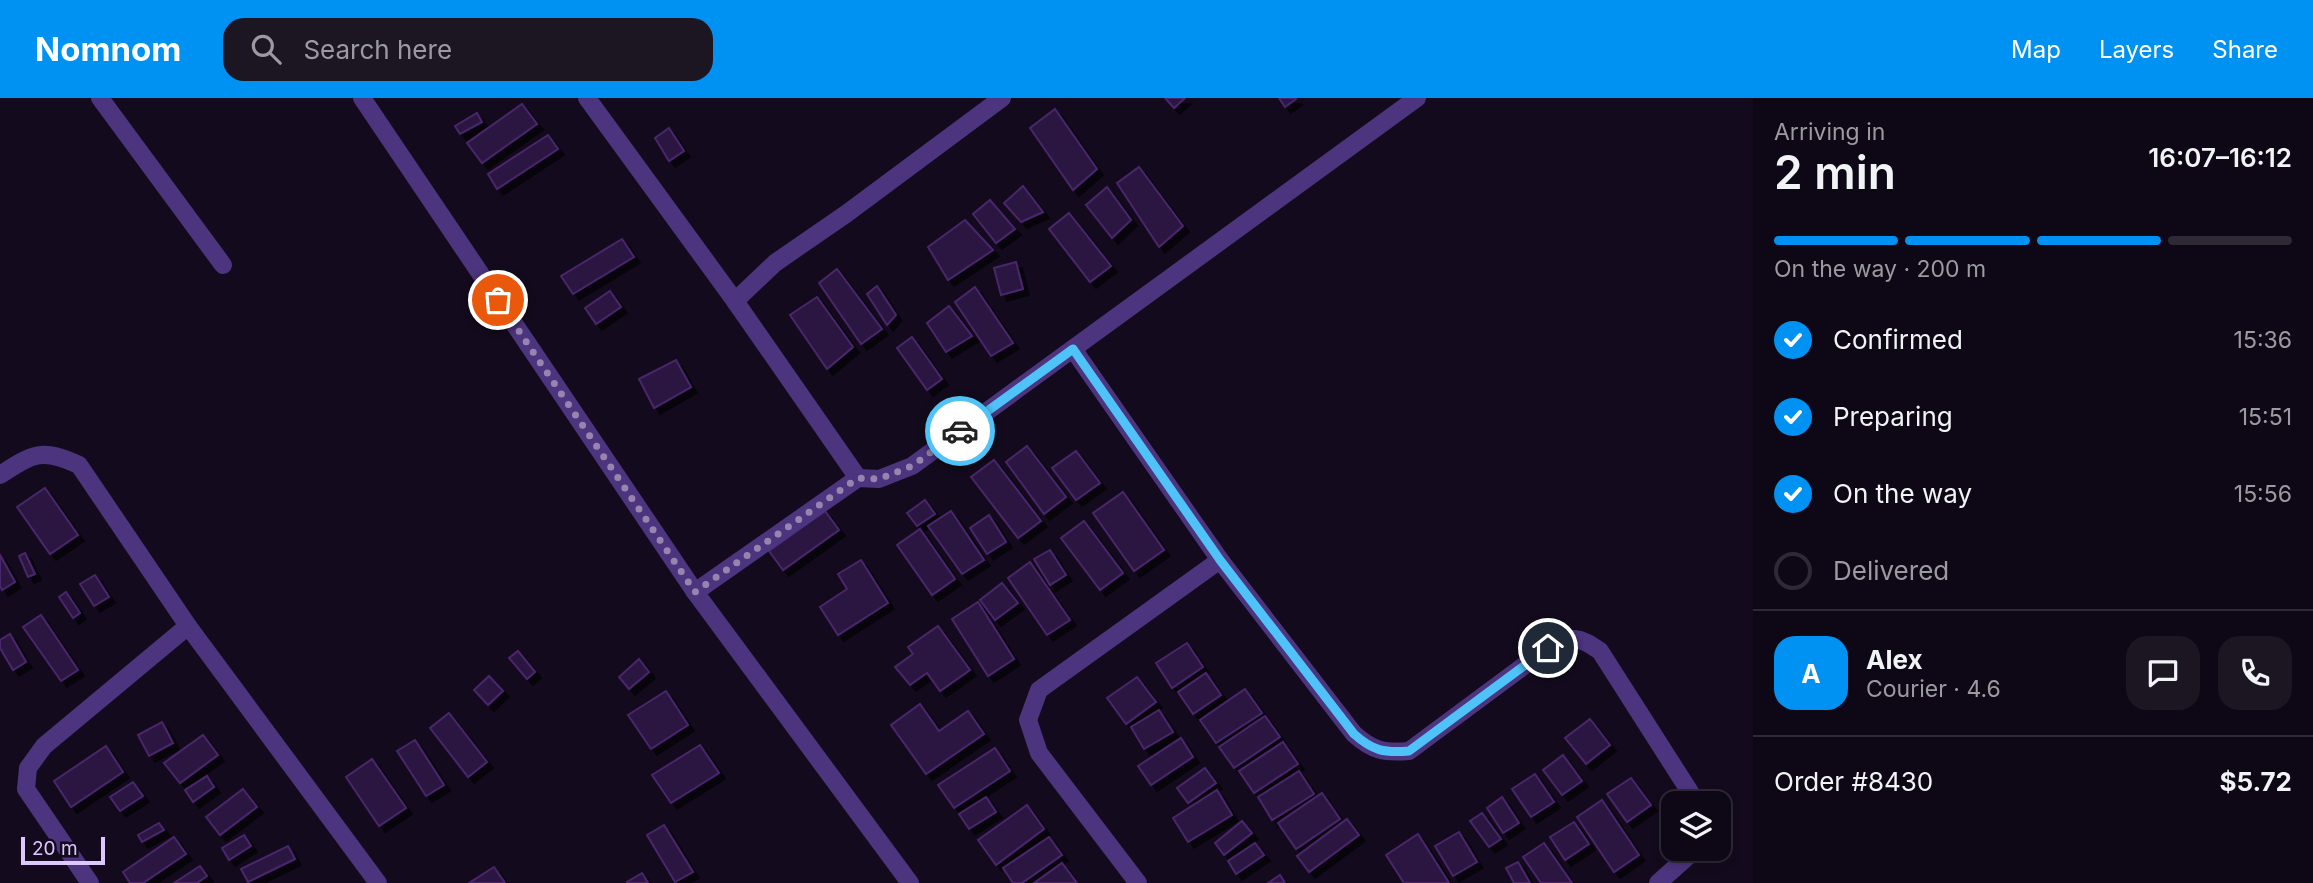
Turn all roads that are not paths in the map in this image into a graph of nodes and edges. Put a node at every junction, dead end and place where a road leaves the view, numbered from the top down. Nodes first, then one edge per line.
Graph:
1 (100, 98) edge
2 (362, 98) edge
3 (587, 98) edge
4 (1002, 98) edge
5 (1417, 98) edge
6 (223, 265) dead end
7 (735, 301) junction
8 (1073, 349) junction
9 (0, 475) edge
10 (858, 478) junction
11 (1220, 560) junction
12 (695, 592) junction
13 (188, 626) junction
14 (1689, 791) edge
15 (1683, 861) edge
16 (90, 883) edge
17 (378, 883) edge
18 (910, 883) edge
19 (1138, 883) edge
20 (1658, 883) edge

1 - 6 street
2 - 12 street
3 - 7 street
4 - 7 street
5 - 8 street
7 - 10 street
8 - 10 street
8 - 11 street
9 - 13 street
10 - 12 street
11 - 14 street
11 - 19 street
12 - 18 street
13 - 16 street
13 - 17 street
15 - 20 street

